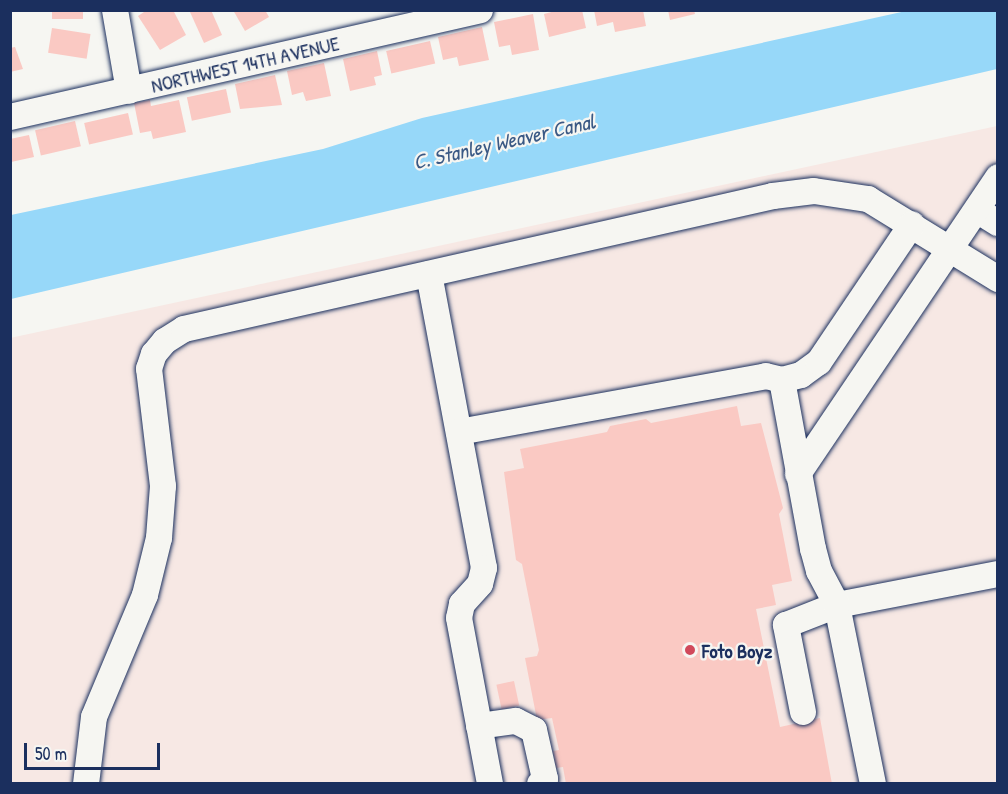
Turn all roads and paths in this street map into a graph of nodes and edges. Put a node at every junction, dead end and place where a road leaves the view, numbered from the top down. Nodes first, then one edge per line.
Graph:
1 (115, 10) edge
2 (480, 10) edge
3 (129, 91) junction
4 (10, 117) edge
5 (998, 177) edge
6 (987, 216) edge
7 (912, 224) junction
8 (950, 249) junction
9 (429, 274) junction
10 (998, 279) edge
11 (782, 380) junction
12 (459, 432) junction
13 (798, 474) junction
14 (998, 574) edge
15 (837, 605) junction
16 (803, 712) dead end
17 (479, 726) junction
18 (86, 783) edge
19 (490, 783) edge
20 (540, 783) edge
21 (873, 783) edge

1 - 3 street
2 - 3 street, NORTHWEST 14TH AVENUE
3 - 4 street, NORTHWEST 14TH AVENUE
5 - 6 street
6 - 8 street
7 - 8 street
7 - 9 street
7 - 11 street
8 - 10 street
8 - 13 street
9 - 12 street
9 - 18 street
11 - 12 street
11 - 13 street
12 - 17 street
13 - 15 street
14 - 15 street
15 - 16 street
15 - 21 street
17 - 19 street
17 - 20 street

